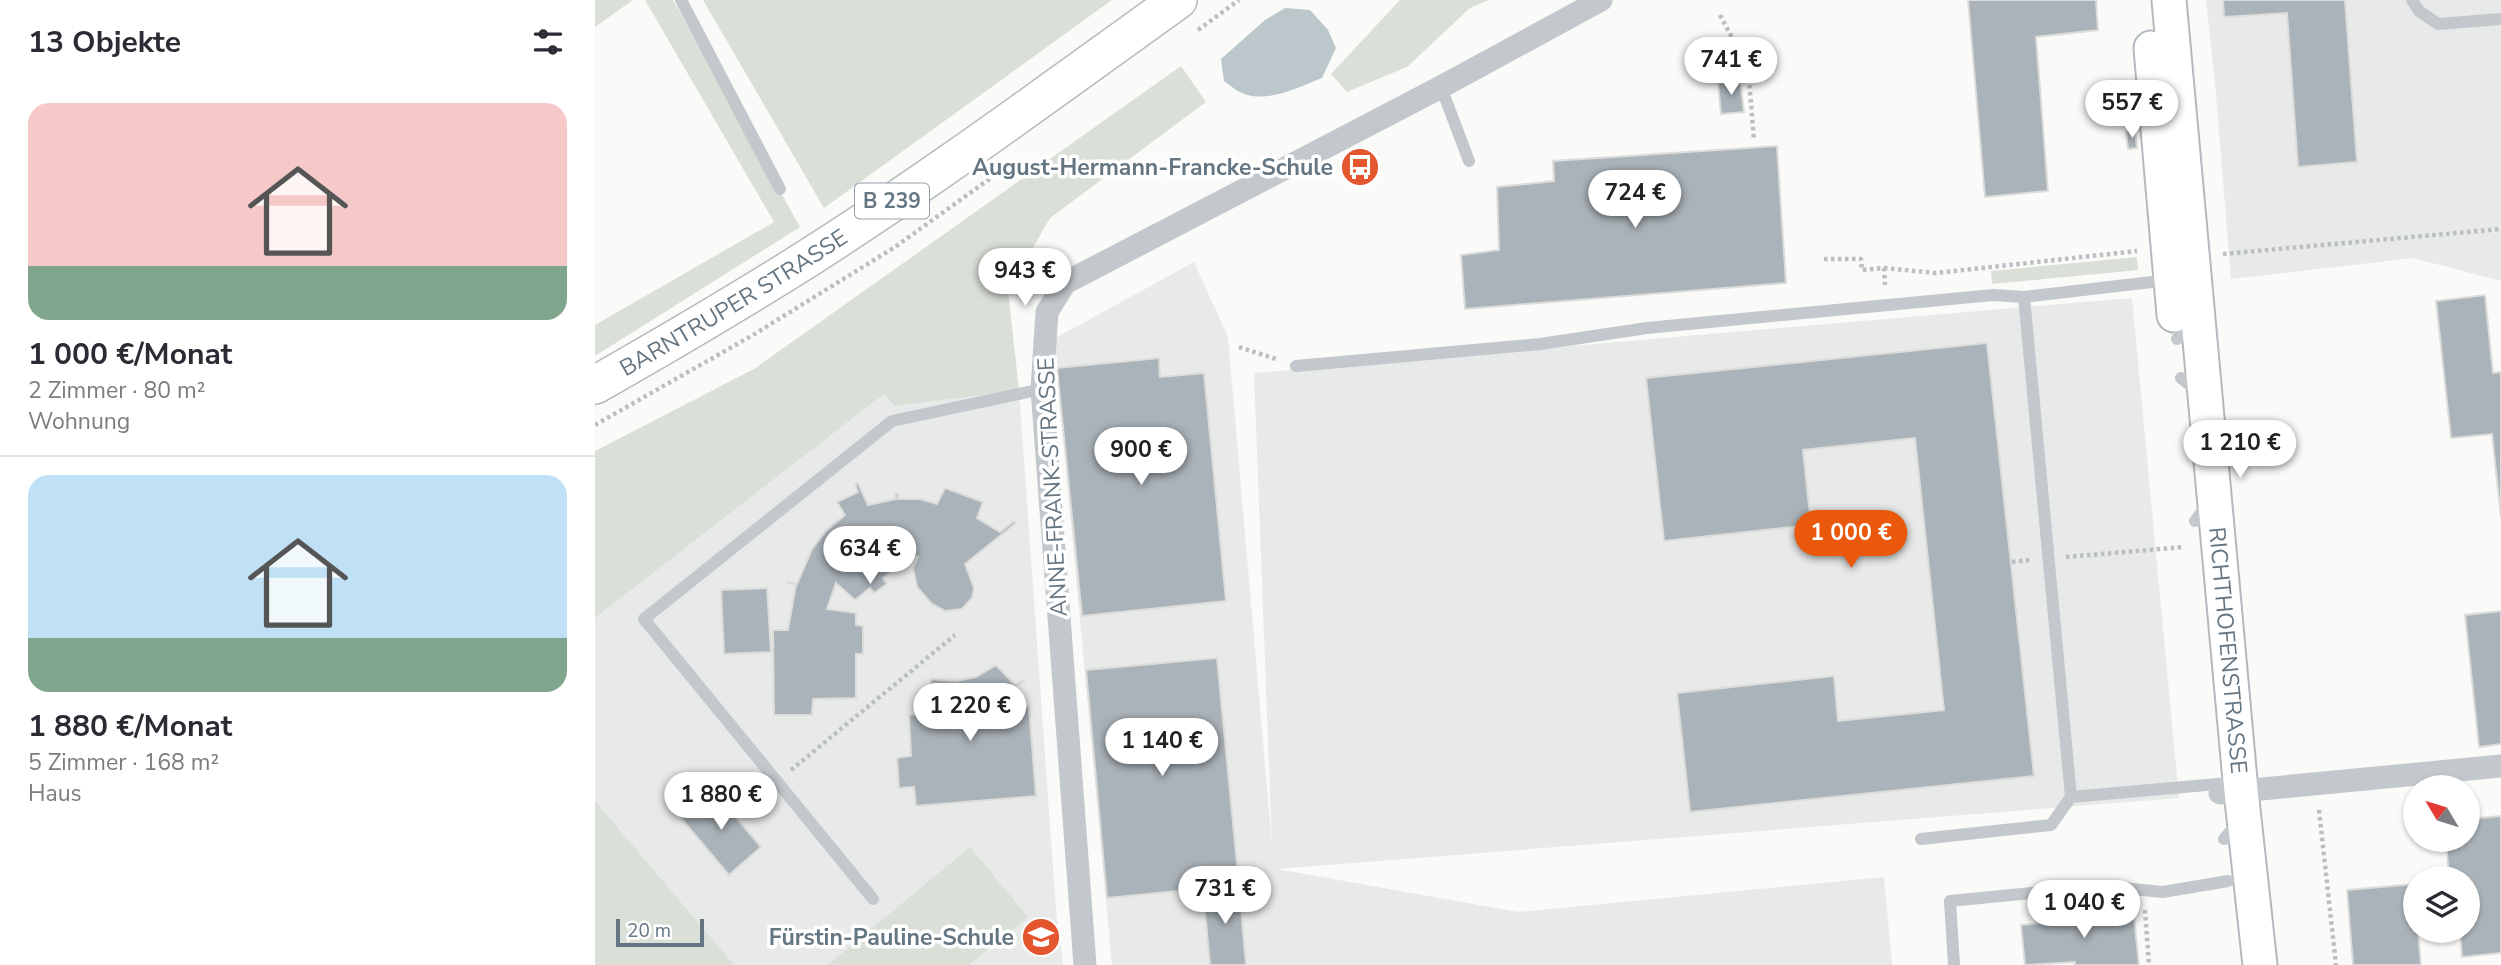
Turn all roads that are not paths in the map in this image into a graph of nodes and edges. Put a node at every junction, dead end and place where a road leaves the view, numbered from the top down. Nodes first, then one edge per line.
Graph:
1 (681, 0) edge
2 (1178, 0) edge
3 (1601, 0) edge
4 (2147, 0) edge
5 (2169, 0) edge
6 (2412, 0) edge
7 (2501, 19) edge
8 (1441, 88) junction
9 (1468, 161) dead end
10 (780, 189) dead end
11 (2176, 200) junction
12 (2194, 270) junction
13 (2024, 297) junction
14 (1296, 366) road end
15 (595, 385) edge
16 (1042, 389) junction
17 (2198, 529) junction
18 (2501, 766) edge
19 (2230, 787) junction
20 (2071, 797) junction
21 (2235, 836) junction
22 (1921, 839) dead end
23 (2228, 881) junction
24 (873, 900) dead end
25 (1085, 965) edge
26 (1954, 965) edge
27 (2237, 965) edge
28 (2260, 965) edge

1 - 10 lane
2 - 15 main road, BARNTRUPER STRASSE / B 239
3 - 8 street, ANNE-FRANK-STRASSE
4 - 11 street, RICHTHOFENSTRASSE
5 - 11 street, RICHTHOFENSTRASSE
6 - 7 lane
8 - 9 lane
8 - 16 street, ANNE-FRANK-STRASSE
11 - 12 street, RICHTHOFENSTRASSE
12 - 13 lane
12 - 17 street, RICHTHOFENSTRASSE
13 - 14 lane
13 - 20 lane
16 - 24 lane
16 - 25 street, ANNE-FRANK-STRASSE
17 - 19 street, RICHTHOFENSTRASSE
17 - 19 street, RICHTHOFENSTRASSE
18 - 19 street
19 - 20 lane
19 - 21 street, RICHTHOFENSTRASSE
20 - 22 lane
21 - 23 street, RICHTHOFENSTRASSE
21 - 28 street, RICHTHOFENSTRASSE
23 - 26 lane
23 - 27 street, RICHTHOFENSTRASSE

